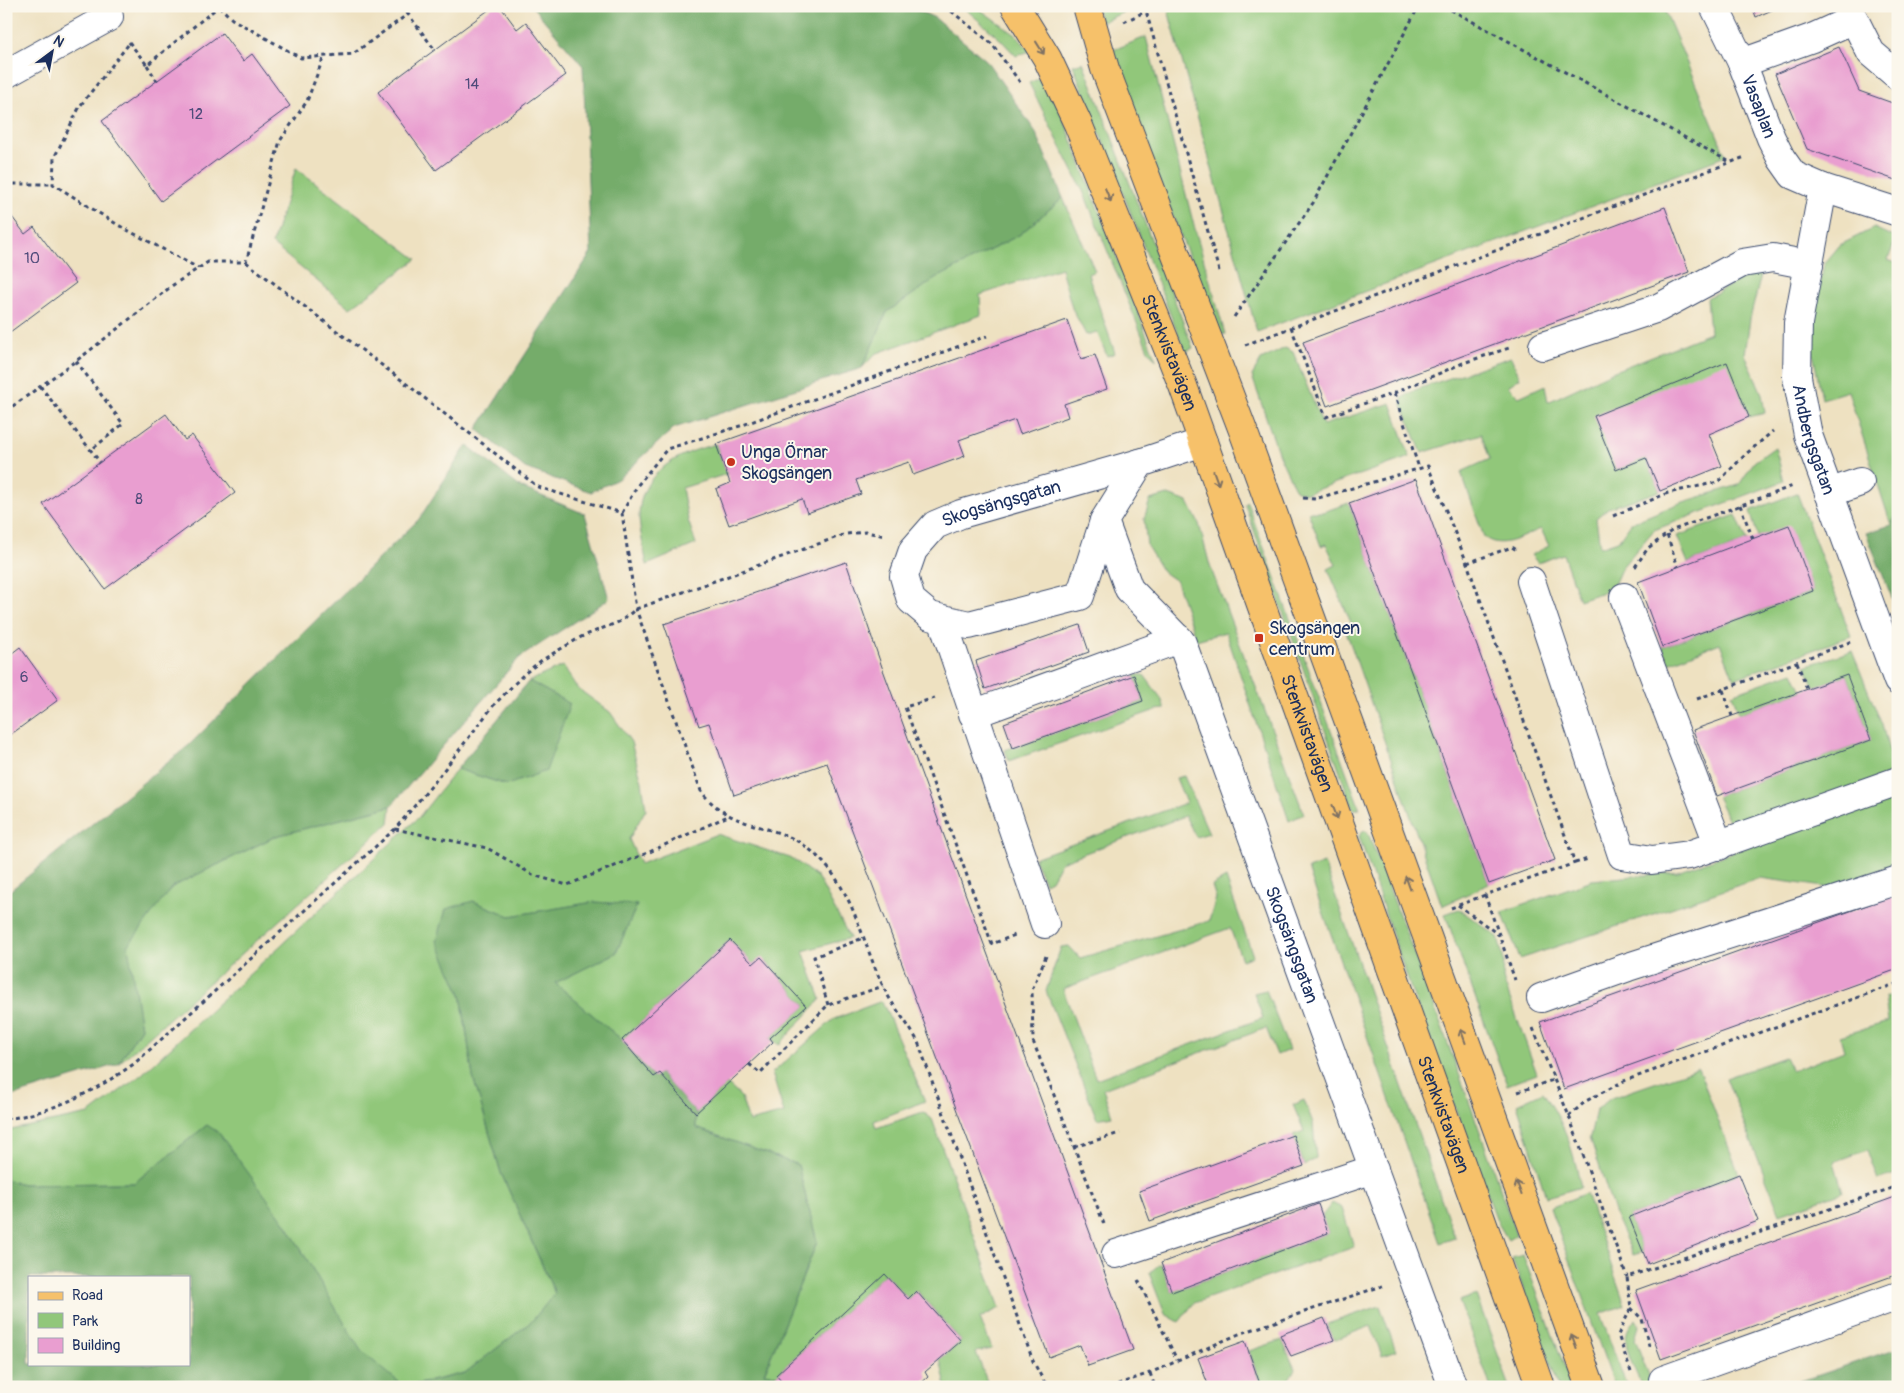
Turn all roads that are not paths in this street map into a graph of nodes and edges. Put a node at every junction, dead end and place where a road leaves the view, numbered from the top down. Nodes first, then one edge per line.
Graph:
1 (1014, 6) edge
2 (1087, 6) edge
3 (1714, 6) edge
4 (108, 11) edge
5 (1856, 12) edge
6 (1742, 63) junction
7 (6, 74) edge
8 (1898, 76) edge
9 (1823, 188) junction
10 (1898, 212) edge
11 (1809, 264) junction
12 (1543, 346) road end
13 (1242, 428) junction
14 (1203, 442) junction
15 (1140, 462) junction
16 (1860, 482) dead end
17 (1829, 493) junction
18 (1104, 520) junction
19 (1531, 582) dead end
20 (1624, 597) road end
21 (942, 619) junction
22 (1179, 639) junction
23 (1898, 681) edge
24 (973, 714) junction
25 (1898, 781) edge
26 (1719, 846) junction
27 (1898, 880) edge
28 (1045, 924) road end
29 (1536, 1009) road end
30 (1374, 1169) junction
31 (1116, 1254) road end
32 (1898, 1296) edge
33 (1663, 1380) road end
34 (1453, 1387) edge
35 (1541, 1387) edge
36 (1591, 1387) edge

1 -> 14 main road, Stenkvistavägen
2 - 13 main road
3 - 6 street, Vasaplan
4 - 7 street
5 - 6 street
5 - 8 street
6 - 9 street, Vasaplan
9 - 10 street, Vasaplan
9 - 11 street, Andbergsgatan
11 - 12 street
11 - 17 street, Andbergsgatan
13 - 14 main road
36 -> 13 main road
14 - 15 street, Skogsängsgatan
14 -> 35 main road, Stenkvistavägen
15 - 18 street, Skogsängsgatan
15 - 21 street, Skogsängsgatan
16 - 17 street
17 - 23 street, Andbergsgatan
18 - 21 street, Skogsängsgatan
18 - 22 street, Skogsängsgatan
19 - 26 street
20 - 26 street
21 - 24 street
22 - 24 street
22 - 30 street, Skogsängsgatan
24 - 28 street
25 - 26 street
27 - 29 street
30 - 31 street
30 - 34 street, Skogsängsgatan
32 - 33 street

